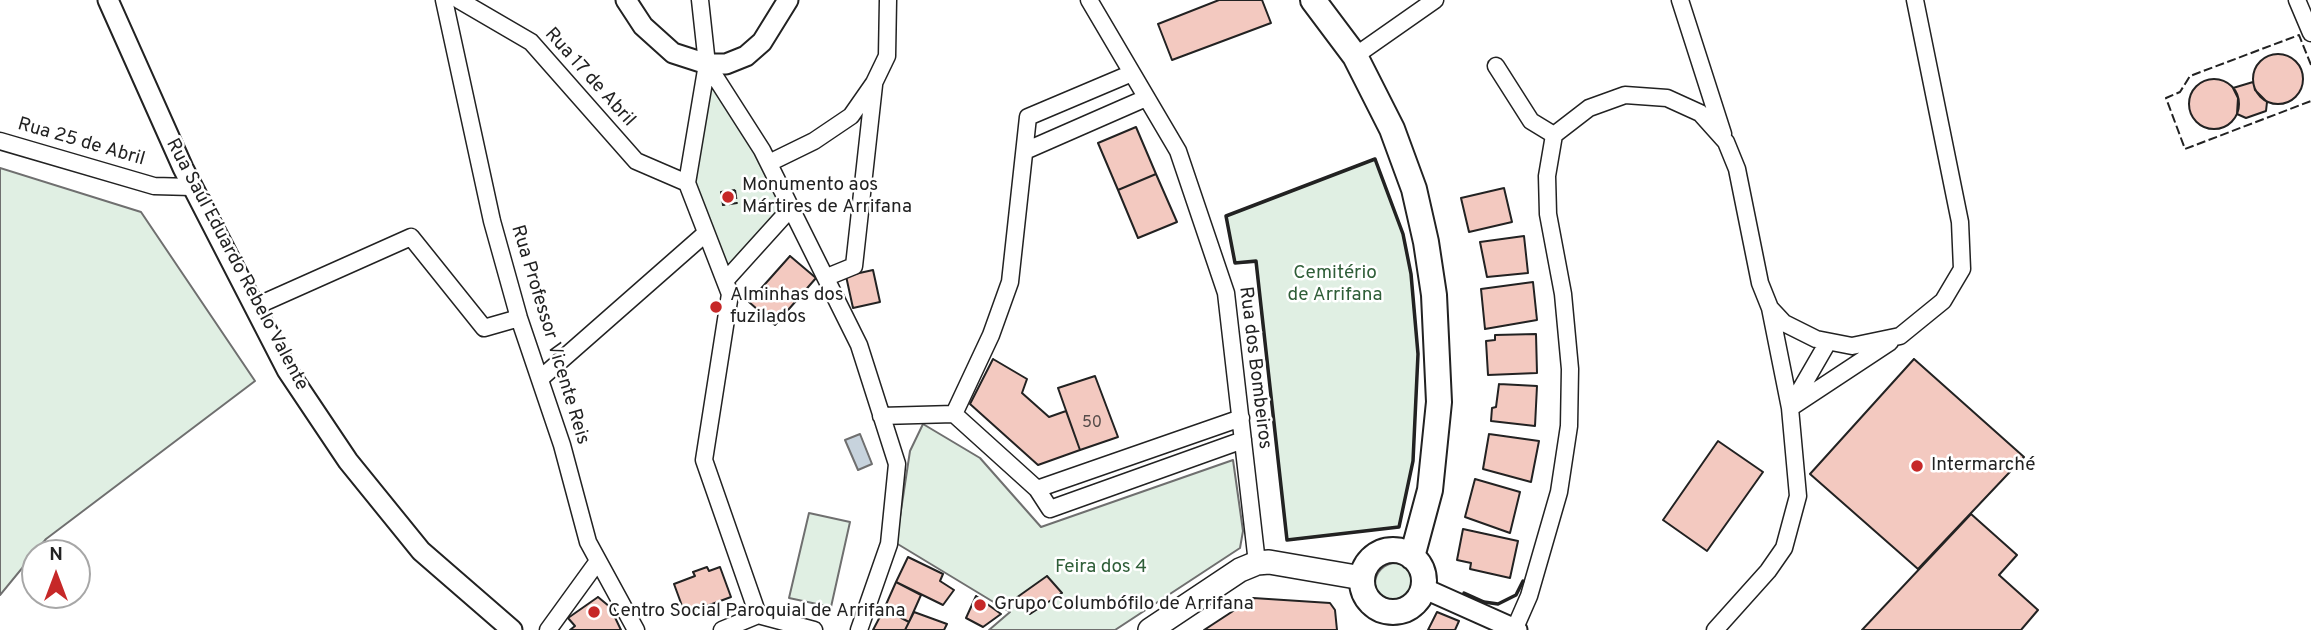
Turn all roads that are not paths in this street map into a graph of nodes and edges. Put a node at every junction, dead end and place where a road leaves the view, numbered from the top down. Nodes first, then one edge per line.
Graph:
1 (108, 0) edge
2 (443, 0) edge
3 (459, 0) edge
4 (626, 0) edge
5 (700, 0) edge
6 (788, 0) edge
7 (888, 0) edge
8 (1089, 0) edge
9 (1313, 0) edge
10 (1435, 0) edge
11 (1680, 0) edge
12 (1915, 0) edge
13 (2297, 0) edge
14 (2311, 33) edge
15 (1354, 56) junction
16 (706, 64) junction
17 (1496, 66) dead end
18 (1132, 73) junction
19 (874, 83) junction
20 (1146, 98) junction
21 (1554, 135) junction
22 (0, 141) edge
23 (1726, 142) junction
24 (1025, 151) junction
25 (769, 163) junction
26 (687, 183) junction
27 (192, 187) junction
28 (791, 208) junction
29 (706, 233) junction
30 (832, 275) dead end
31 (725, 281) junction
32 (254, 307) junction
33 (1770, 308) junction
34 (519, 318) junction
35 (1900, 335) junction
36 (1828, 342) junction
37 (541, 378) junction
38 (1790, 408) junction
39 (954, 414) junction
40 (881, 416) junction
41 (1241, 418) junction
42 (1243, 440) junction
43 (1113, 463) junction
44 (1122, 484) junction
45 (1037, 489) junction
46 (1412, 557) junction
47 (598, 561) junction
48 (1257, 563) junction
49 (1362, 578) junction
50 (1423, 588) junction
51 (758, 615) junction
52 (1387, 621) edge
53 (1152, 629) edge
54 (1516, 629) edge
55 (512, 630) edge
56 (548, 630) edge
57 (636, 630) edge
58 (722, 630) edge
59 (814, 630) edge
60 (859, 630) edge
61 (1715, 630) edge

1 - 27 street, Rua Saúl Eduardo Rebelo Valente
2 - 34 street, Rua Professor Vicente Reis
3 - 26 street, Rua 17 de Abril
4 - 16 street
5 - 16 street
6 - 16 street
7 - 19 street
8 - 18 street, Rua dos Bombeiros
9 - 15 main road
10 - 15 street
11 - 23 street
12 - 35 street
13 - 14 street
15 - 46 main road
16 - 25 street
16 - 26 street
17 - 21 street
18 - 20 street, Rua dos Bombeiros
18 - 24 street
19 - 25 street
19 - 30 street
20 - 24 street
20 - 41 street, Rua dos Bombeiros
21 - 23 street
21 - 54 street
22 - 27 street, Rua 25 de Abril
23 - 33 street
24 - 39 street
25 - 28 street
26 - 29 street
27 - 32 street, Rua Saúl Eduardo Rebelo Valente
28 - 31 street
28 - 40 street
29 - 31 street
29 - 37 street
31 - 51 street
32 - 34 street
32 - 55 street, Rua Saúl Eduardo Rebelo Valente
33 - 36 street
33 - 38 street
34 - 37 street, Rua Professor Vicente Reis
35 - 36 street
35 - 38 street
36 - 38 street
37 - 47 street, Rua Professor Vicente Reis
38 - 61 street
39 - 40 street
39 - 45 street
40 - 60 street
41 - 42 street, Rua dos Bombeiros
41 - 43 street
42 - 44 street
42 - 48 street, Rua dos Bombeiros
43 - 44 street
43 - 45 street
44 - 45 street
46 - 49 main road
46 - 50 main road
47 - 56 street
47 - 57 street, Rua Professor Vicente Reis
48 - 49 main road
48 - 53 main road
49 - 52 main road
50 - 52 main road
50 - 54 street
51 - 58 street
51 - 59 street

